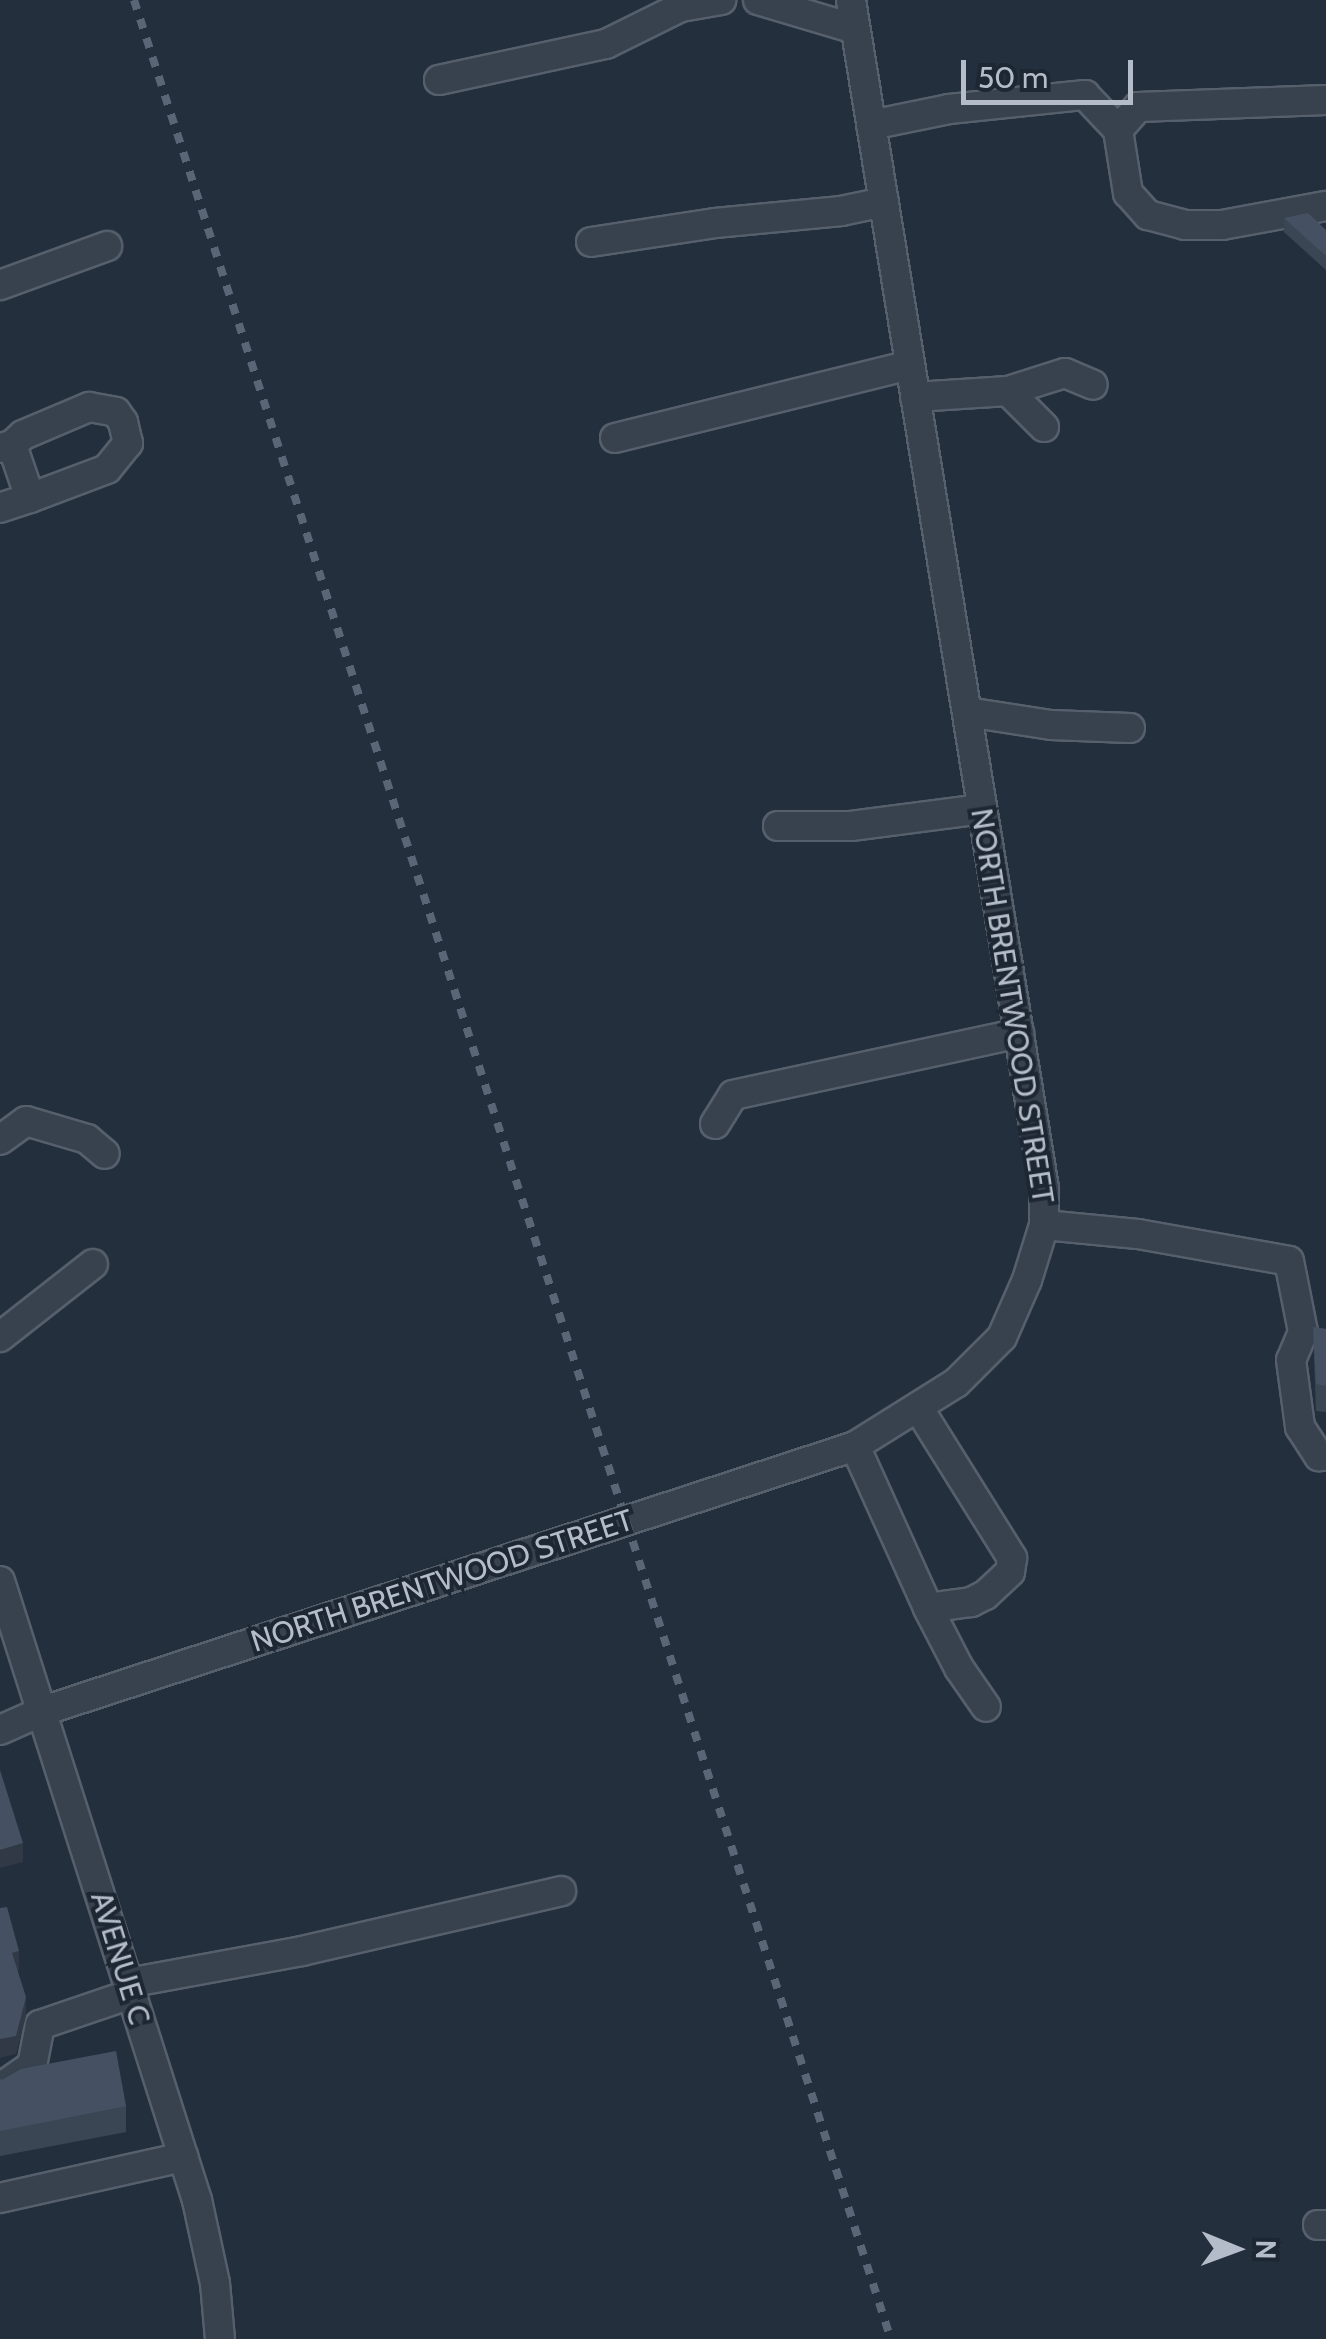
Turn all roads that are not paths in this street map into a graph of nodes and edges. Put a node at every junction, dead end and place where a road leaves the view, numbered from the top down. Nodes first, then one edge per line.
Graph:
1 (721, 0) edge
2 (758, 0) edge
3 (851, 0) edge
4 (856, 29) junction
5 (439, 80) dead end
6 (1326, 100) edge
7 (871, 125) junction
8 (1118, 130) junction
9 (884, 202) junction
10 (1326, 206) edge
11 (591, 242) dead end
12 (107, 246) dead end
13 (0, 284) edge
14 (910, 365) junction
15 (1093, 385) dead end
16 (1008, 391) junction
17 (915, 397) junction
18 (1044, 427) dead end
19 (616, 438) dead end
20 (6, 446) edge
21 (30, 498) junction
22 (0, 508) edge
23 (966, 712) junction
24 (1130, 728) dead end
25 (982, 808) junction
26 (778, 826) dead end
27 (1019, 1033) junction
28 (716, 1124) dead end
29 (0, 1140) edge
30 (105, 1154) dead end
31 (1044, 1225) junction
32 (93, 1264) dead end
33 (0, 1336) edge
34 (919, 1409) junction
35 (855, 1446) junction
36 (1326, 1456) edge
37 (0, 1581) edge
38 (928, 1608) junction
39 (986, 1707) dead end
40 (43, 1711) junction
41 (0, 1730) edge
42 (561, 1891) dead end
43 (129, 1989) junction
44 (0, 2088) edge
45 (184, 2157) junction
46 (0, 2198) edge
47 (220, 2339) edge

1 - 5 street
2 - 4 street
3 - 4 street, NORTH BRENTWOOD STREET
4 - 7 street, NORTH BRENTWOOD STREET
6 - 8 street
7 - 8 street
7 - 9 street, NORTH BRENTWOOD STREET
8 - 10 street
9 - 11 street
9 - 14 street, NORTH BRENTWOOD STREET
12 - 13 street
14 - 17 street, NORTH BRENTWOOD STREET
14 - 19 street
15 - 16 street
16 - 17 street
16 - 18 street
17 - 23 street, NORTH BRENTWOOD STREET
20 - 21 street
20 - 21 street
21 - 22 street
23 - 24 street
23 - 25 street, NORTH BRENTWOOD STREET
25 - 26 street
25 - 27 street, NORTH BRENTWOOD STREET
27 - 28 street
27 - 31 street, NORTH BRENTWOOD STREET
29 - 30 street
31 - 34 street, NORTH BRENTWOOD STREET
31 - 36 street
32 - 33 street
34 - 35 street, NORTH BRENTWOOD STREET
34 - 38 street
35 - 38 street
35 - 40 street, NORTH BRENTWOOD STREET
37 - 40 street, AVENUE C
38 - 39 street
40 - 41 street, NORTH BRENTWOOD STREET
40 - 43 street, AVENUE C
42 - 43 street
43 - 44 street
43 - 45 street, AVENUE C
45 - 46 street
45 - 47 street, AVENUE C

